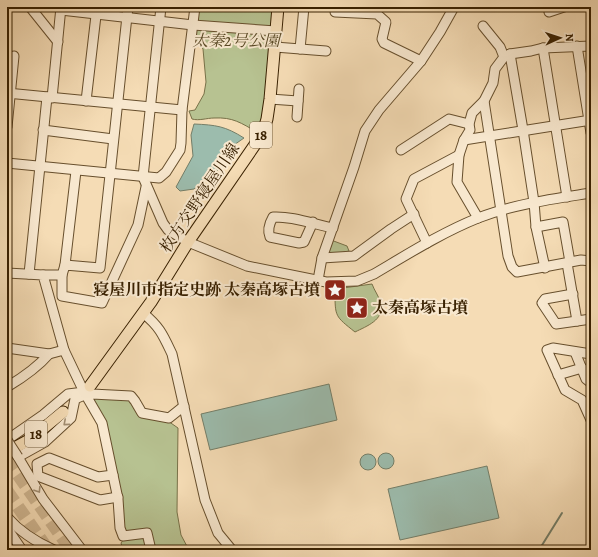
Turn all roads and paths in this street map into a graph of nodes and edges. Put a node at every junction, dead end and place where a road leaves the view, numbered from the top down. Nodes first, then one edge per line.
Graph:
1 (30, 7) edge
2 (128, 7) edge
3 (161, 7) edge
4 (195, 7) edge
5 (278, 7) edge
6 (304, 7) edge
7 (454, 7) edge
8 (564, 7) edge
9 (61, 9) edge
10 (377, 10) edge
11 (96, 11) edge
12 (549, 12) dead end
13 (335, 13) edge
14 (127, 18) junction
15 (159, 20) junction
16 (193, 25) junction
17 (482, 26) dead end
18 (276, 31) junction
19 (58, 42) junction
20 (577, 46) junction
21 (591, 46) edge
22 (275, 47) junction
23 (544, 48) junction
24 (300, 49) junction
25 (326, 51) dead end
26 (507, 55) junction
27 (14, 56) dead end
28 (421, 61) junction
29 (299, 90) dead end
30 (9, 93) edge
31 (49, 98) junction
32 (270, 99) junction
33 (86, 101) junction
34 (298, 101) junction
35 (484, 101) junction
36 (118, 104) junction
37 (150, 107) junction
38 (182, 110) junction
39 (297, 117) dead end
40 (590, 120) edge
41 (469, 124) junction
42 (556, 125) junction
43 (7, 127) edge
44 (43, 130) junction
45 (523, 130) junction
46 (591, 133) edge
47 (490, 136) junction
48 (114, 139) junction
49 (464, 140) junction
50 (401, 150) dead end
51 (459, 155) junction
52 (7, 163) edge
53 (39, 166) junction
54 (76, 171) junction
55 (109, 174) junction
56 (143, 178) junction
57 (146, 187) junction
58 (591, 193) edge
59 (567, 197) junction
60 (534, 202) junction
61 (502, 211) junction
62 (414, 214) junction
63 (478, 218) junction
64 (313, 222) junction
65 (536, 227) junction
66 (333, 228) junction
67 (188, 242) junction
68 (427, 243) junction
69 (322, 258) junction
70 (591, 262) edge
71 (569, 263) junction
72 (65, 265) junction
73 (100, 268) junction
74 (544, 268) junction
75 (117, 272) junction
76 (7, 273) edge
77 (29, 274) junction
78 (43, 275) junction
79 (62, 275) junction
80 (318, 280) junction
81 (573, 294) junction
82 (143, 313) junction
83 (591, 319) edge
84 (577, 321) junction
85 (7, 348) edge
86 (64, 350) junction
87 (575, 352) junction
88 (49, 354) junction
89 (591, 354) edge
90 (582, 368) junction
91 (558, 375) junction
92 (591, 383) edge
93 (7, 387) edge
94 (87, 389) junction
95 (184, 406) junction
96 (63, 412) dead end
97 (591, 420) edge
98 (7, 440) edge
99 (7, 452) edge
100 (18, 457) junction
101 (113, 475) junction
102 (118, 497) junction
103 (7, 517) edge
104 (7, 528) edge
105 (22, 550) edge
106 (54, 550) edge
107 (82, 550) edge
108 (151, 550) edge
109 (232, 550) edge

1 - 19 street
2 - 14 street
3 - 15 street
4 - 16 street
5 - 18 main road, 枚方交野寝屋川線 / 18
6 - 24 street
7 - 28 street
8 - 12 street
9 - 11 street
9 - 19 street
10 - 13 street
10 - 28 street
11 - 14 street
11 - 33 street
14 - 15 street
14 - 36 street
15 - 16 street
15 - 37 street
16 - 18 street
16 - 38 street
17 - 26 street
18 - 22 main road, 枚方交野寝屋川線 / 18
19 - 31 street
20 - 21 street
20 - 23 street
20 - 40 street
22 - 24 street
22 - 32 main road, 枚方交野寝屋川線 / 18
23 - 26 street
23 - 42 street
24 - 25 street
26 - 35 street
26 - 45 street
27 - 30 street
28 - 66 street
29 - 34 street
30 - 31 street
30 - 43 street
31 - 33 street
31 - 44 street
32 - 34 street
32 - 67 main road, 枚方交野寝屋川線 / 18
33 - 36 street
34 - 39 street
35 - 41 street
35 - 47 street
36 - 37 street
36 - 48 street
37 - 38 street
37 - 56 street
38 - 56 street
40 - 42 street
40 - 46 street
41 - 49 street
41 - 50 street
42 - 45 street
42 - 59 street
44 - 48 street
44 - 53 street
45 - 47 street
45 - 60 street
47 - 49 street
47 - 61 street
48 - 55 street
49 - 51 street
51 - 62 street
51 - 63 street
52 - 53 street
53 - 54 street
53 - 77 street
54 - 55 street
54 - 72 street
55 - 56 street
55 - 73 street
56 - 57 street
57 - 67 street
57 - 75 street
58 - 59 street
59 - 60 street
60 - 61 street
60 - 65 street
61 - 63 street
61 - 74 street
62 - 68 street
62 - 69 street
63 - 68 street
64 - 64 street
64 - 66 street
65 - 71 street
65 - 74 street
66 - 69 street
67 - 80 street
67 - 82 main road, 枚方交野寝屋川線 / 18
68 - 80 street
69 - 80 street
70 - 71 street
71 - 74 street
71 - 81 street
72 - 73 street
72 - 79 street
73 - 75 street
75 - 79 street
76 - 77 street
77 - 78 street
78 - 79 street
78 - 86 street
81 - 84 street
81 - 84 street
82 - 94 main road, 枚方交野寝屋川線 / 18
82 - 95 street
83 - 84 street
85 - 88 street
86 - 88 street
86 - 94 street
87 - 89 street
87 - 90 street
87 - 91 street
88 - 93 street
90 - 91 street
90 - 92 street
91 - 97 street
94 - 95 street
94 - 98 street
94 -> 100 street
94 - 101 street
95 - 109 street
96 - 99 main road, 18
98 - 100 street, bridge
100 -> 107 street
101 - 102 street
101 - 102 street
102 - 108 street
103 - 106 street
104 - 105 street

